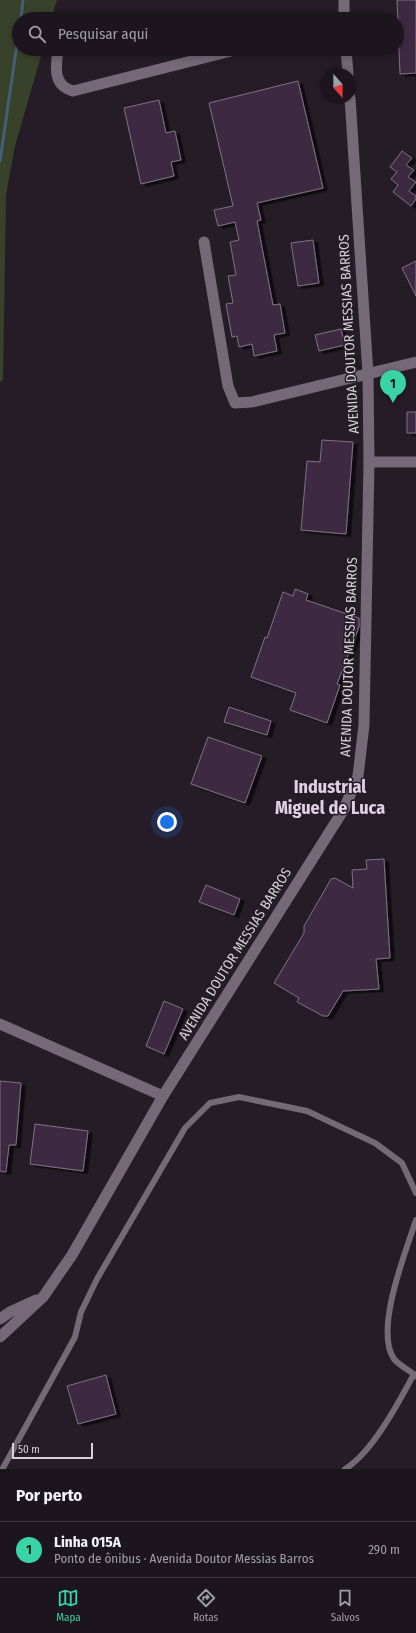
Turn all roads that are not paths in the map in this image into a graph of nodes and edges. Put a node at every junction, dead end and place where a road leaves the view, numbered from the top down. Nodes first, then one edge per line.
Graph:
1 (344, 0) edge
2 (344, 12) edge
3 (57, 56) edge
4 (211, 56) edge
5 (347, 56) edge
6 (348, 68) edge
7 (350, 104) edge
8 (204, 242) dead end
9 (416, 362) edge
10 (368, 374) junction
11 (369, 462) junction
12 (416, 462) edge
13 (0, 1024) edge
14 (163, 1096) junction
15 (416, 1193) edge
16 (416, 1220) edge
17 (44, 1297) junction
18 (0, 1319) edge
19 (0, 1337) edge
20 (415, 1375) edge
21 (4, 1468) edge
22 (345, 1469) edge

1 - 2 street
3 - 4 street
5 - 6 street
7 - 10 street, AVENIDA DOUTOR MESSIAS BARROS
8 - 10 street
9 - 10 street
10 - 11 street, AVENIDA DOUTOR MESSIAS BARROS
11 - 12 street
11 - 14 street, AVENIDA DOUTOR MESSIAS BARROS
13 - 14 street
14 - 17 street, AVENIDA DOUTOR MESSIAS BARROS
15 - 21 lane
16 - 20 lane
17 - 18 street
17 - 19 street, AVENIDA DOUTOR MESSIAS BARROS
20 - 22 lane

